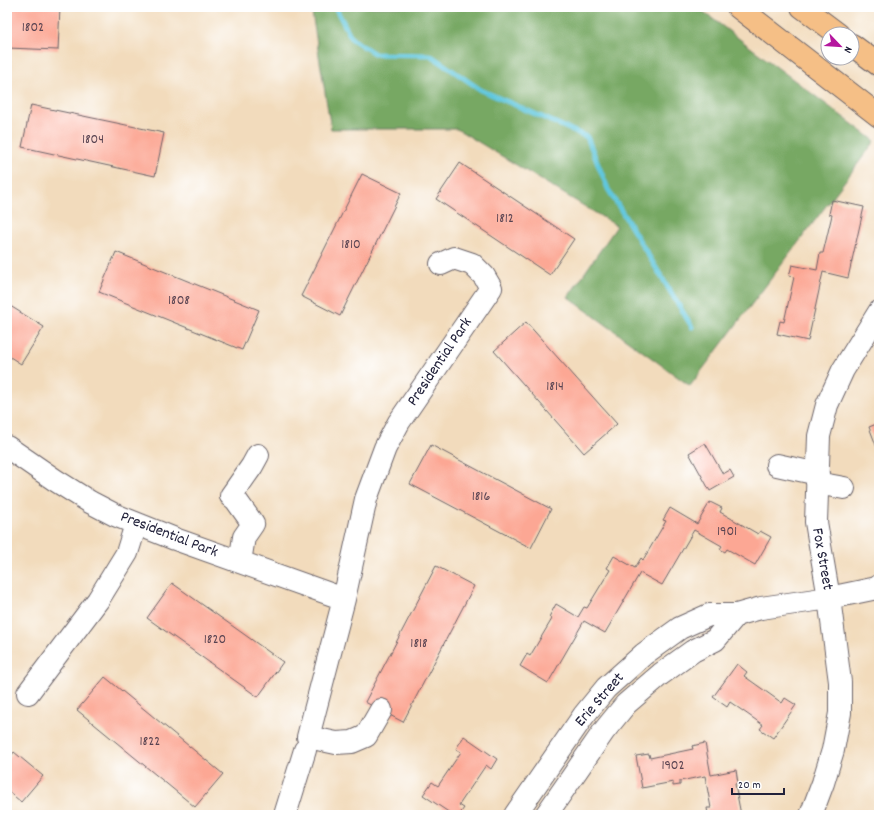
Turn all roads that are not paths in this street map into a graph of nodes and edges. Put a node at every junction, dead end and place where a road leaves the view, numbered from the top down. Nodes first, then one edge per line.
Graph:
1 (738, 7) edge
2 (802, 7) edge
3 (827, 26) edge
4 (860, 51) edge
5 (879, 65) edge
6 (879, 116) edge
7 (441, 264) dead end
8 (879, 312) edge
9 (7, 447) edge
10 (258, 455) dead end
11 (777, 465) dead end
12 (817, 479) junction
13 (844, 488) dead end
14 (136, 524) junction
15 (240, 562) junction
16 (878, 588) edge
17 (344, 598) junction
18 (829, 598) junction
19 (736, 615) junction
20 (690, 624) junction
21 (703, 646) junction
22 (28, 693) dead end
23 (381, 710) dead end
24 (307, 743) junction
25 (810, 800) edge
26 (285, 815) edge
27 (515, 815) edge
28 (546, 815) edge

1 - 6 main road
2 - 3 main road
4 - 5 main road
7 - 17 street, Presidential Park
8 - 12 street, Fox Street
9 - 14 street, Presidential Park
10 - 15 street
11 - 12 street
12 - 13 street
12 - 18 street, Fox Street
14 - 15 street, Presidential Park
14 - 22 street
15 - 17 street, Presidential Park
16 - 18 street, Erie Street
17 - 24 street, Presidential Park
18 - 19 street, Erie Street
18 - 25 street, Fox Street
19 - 20 street, Erie Street
19 - 21 street, Erie Street
20 - 21 street
20 - 27 street, Erie Street
21 - 28 street, Erie Street
23 - 24 street
24 - 26 street, Presidential Park

